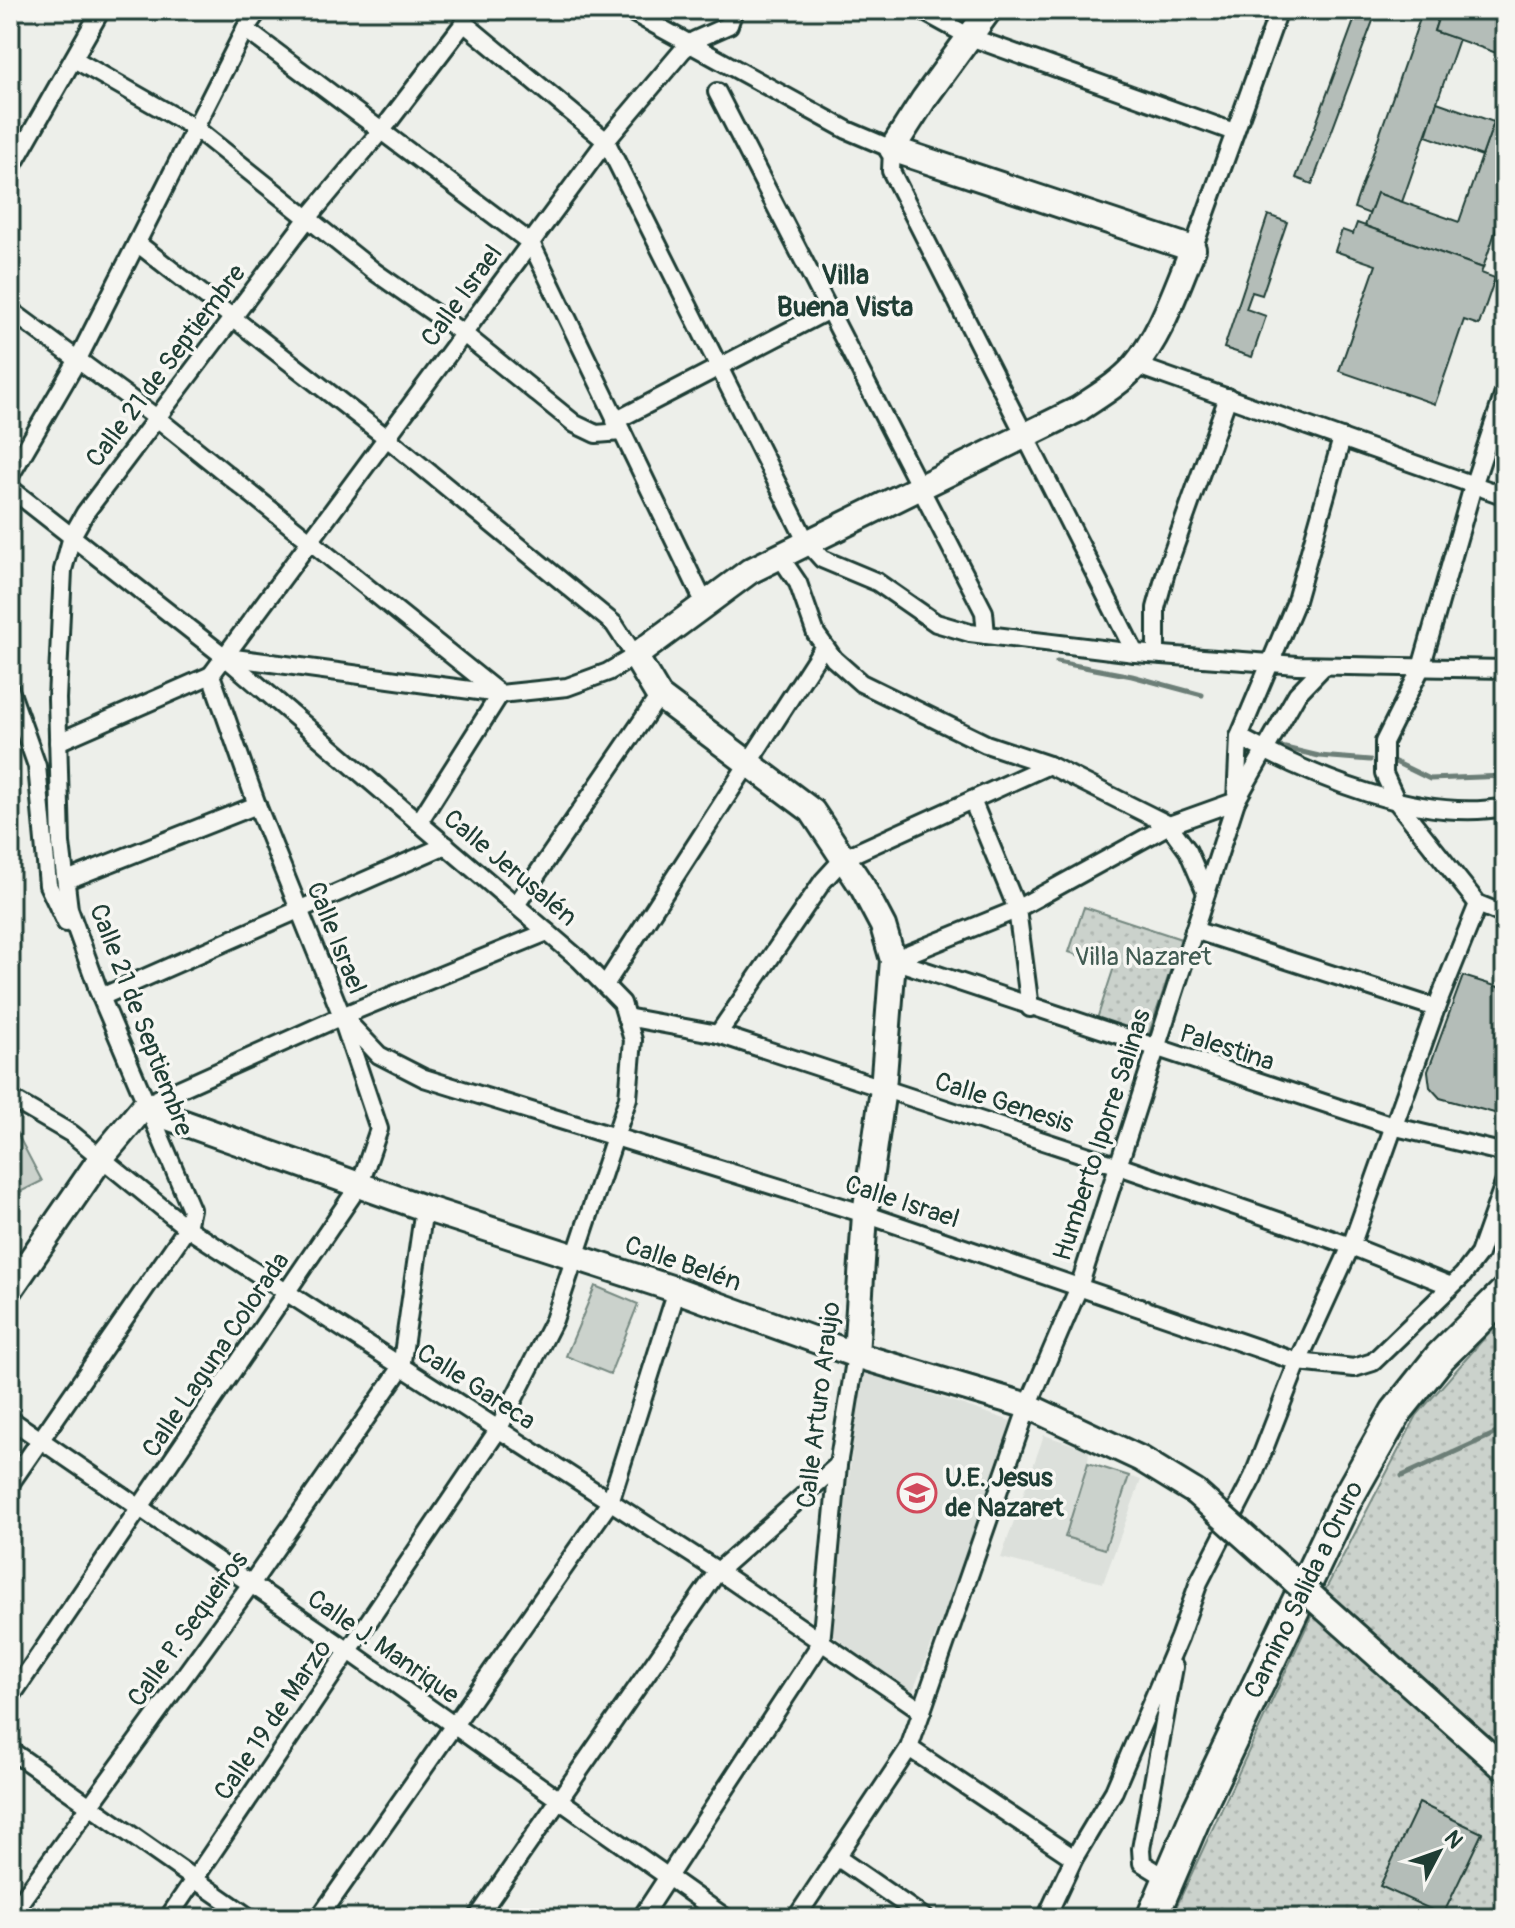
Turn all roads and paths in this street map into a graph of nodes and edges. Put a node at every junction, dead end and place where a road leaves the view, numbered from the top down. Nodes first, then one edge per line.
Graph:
1 (101, 10) edge
2 (259, 10) edge
3 (628, 10) edge
4 (734, 10) edge
5 (921, 10) edge
6 (989, 10) edge
7 (1279, 10) edge
8 (245, 29) junction
9 (970, 37) junction
10 (690, 44) junction
11 (74, 59) junction
12 (717, 92) dead end
13 (195, 128) junction
14 (381, 130) junction
15 (1234, 132) junction
16 (606, 141) junction
17 (892, 149) junction
18 (10, 170) edge
19 (308, 218) junction
20 (137, 243) junction
21 (531, 243) junction
22 (1193, 249) junction
23 (10, 310) edge
24 (827, 311) junction
25 (231, 318) junction
26 (464, 334) junction
27 (77, 361) junction
28 (1135, 365) junction
29 (721, 366) junction
30 (1505, 390) edge
31 (1228, 397) junction
32 (158, 419) junction
33 (619, 427) junction
34 (1025, 435) junction
35 (387, 438) junction
36 (1342, 438) junction
37 (10, 476) edge
38 (1473, 486) junction
39 (918, 487) junction
40 (10, 488) edge
41 (1505, 496) edge
42 (72, 536) junction
43 (311, 541) junction
44 (806, 541) junction
45 (779, 555) junction
46 (705, 604) junction
47 (986, 635) junction
48 (824, 646) junction
49 (1135, 653) junction
50 (1156, 654) junction
51 (635, 656) junction
52 (225, 657) junction
53 (1273, 662) junction
54 (1324, 666) junction
55 (1421, 668) junction
56 (1505, 669) edge
57 (211, 675) junction
58 (10, 690) edge
59 (500, 694) junction
60 (659, 696) junction
61 (1239, 737) junction
62 (58, 742) junction
63 (1264, 751) junction
64 (745, 764) junction
65 (1049, 765) junction
66 (1396, 799) junction
67 (972, 800) junction
68 (1236, 801) junction
69 (257, 805) junction
70 (1505, 807) edge
71 (419, 822) junction
72 (1169, 825) junction
73 (446, 845) junction
74 (844, 858) junction
75 (67, 880) junction
76 (1206, 893) junction
77 (1478, 904) junction
78 (516, 905) junction
79 (1017, 909) junction
80 (298, 910) junction
81 (1505, 915) edge
82 (1194, 930) junction
83 (547, 932) junction
84 (893, 960) junction
85 (605, 985) junction
86 (101, 997) junction
87 (1030, 1008) junction
88 (1436, 1008) junction
89 (342, 1016) junction
90 (626, 1017) junction
91 (718, 1034) junction
92 (1153, 1049) junction
93 (883, 1089) junction
94 (10, 1098) edge
95 (146, 1104) junction
96 (1396, 1127) junction
97 (616, 1137) junction
98 (1505, 1153) edge
99 (101, 1158) junction
100 (1116, 1165) junction
101 (1505, 1181) edge
102 (360, 1184) junction
103 (424, 1208) junction
104 (865, 1214) junction
105 (187, 1228) junction
106 (1351, 1246) junction
107 (575, 1257) junction
108 (1451, 1286) junction
109 (1079, 1287) junction
110 (10, 1290) edge
111 (677, 1290) junction
112 (1505, 1293) edge
113 (288, 1295) junction
114 (856, 1355) junction
115 (1298, 1362) junction
116 (401, 1368) junction
117 (1028, 1406) junction
118 (10, 1419) edge
119 (498, 1430) junction
120 (41, 1440) junction
121 (838, 1465) junction
122 (10, 1484) edge
123 (610, 1502) junction
124 (141, 1508) junction
125 (718, 1571) junction
126 (251, 1584) junction
127 (1179, 1638) junction
128 (821, 1643) junction
129 (349, 1651) junction
130 (10, 1698) edge
131 (922, 1711) junction
132 (452, 1724) junction
133 (909, 1748) junction
134 (10, 1750) edge
135 (1505, 1769) edge
136 (560, 1801) junction
137 (91, 1804) junction
138 (838, 1858) junction
139 (1074, 1858) junction
140 (195, 1878) junction
141 (669, 1879) junction
142 (1168, 1879) junction
143 (10, 1916) edge
144 (168, 1918) edge
145 (250, 1918) edge
146 (319, 1918) edge
147 (477, 1918) edge
148 (641, 1918) edge
149 (726, 1918) edge
150 (796, 1918) edge
151 (925, 1918) edge
152 (1046, 1918) edge
153 (1152, 1918) edge

1 - 11 street
2 - 8 street
3 - 10 street
4 - 10 street, Calle Israel
5 - 9 street
6 - 9 street
7 - 15 street
8 - 13 street
8 - 14 street
9 - 15 street
9 - 17 street
10 - 16 street, Calle Israel
10 - 17 street
11 - 13 street
11 - 18 street
12 - 24 street
13 - 19 street
13 - 20 street
14 - 16 street, Calle 21 de Septiembre
14 - 19 street, Calle 21 de Septiembre
14 - 21 street
15 - 22 street
16 - 21 street, Calle Israel
16 - 29 street
17 - 22 street
17 - 34 street
19 - 25 street, Calle 21 de Septiembre
19 - 26 street
20 - 25 street
20 - 27 street
21 - 26 street, Calle Israel
21 - 33 street
22 - 28 street
23 - 27 street
24 - 29 street
24 - 39 street
25 - 32 street, Calle 21 de Septiembre
25 - 35 street
26 - 33 street
26 - 35 street, Calle Israel
27 - 32 street
27 - 37 street
28 - 31 street
28 - 34 street
29 - 33 street
29 - 44 street
30 - 38 street
31 - 36 street
31 - 50 street
32 - 42 street, Calle 21 de Septiembre
32 - 43 street
33 - 46 street
34 - 39 street
34 - 49 street
35 - 43 street, Calle Israel
35 - 51 street
36 - 38 street
36 - 53 street, Humberto Iporre Salinas
38 - 41 street
38 - 55 street
39 - 44 street
39 - 47 street
40 - 42 street, Calle Jerusalén
42 - 52 street, Calle Jerusalén
42 - 62 street, Calle 21 de Septiembre
43 - 52 street, Calle Israel
43 - 59 street
44 - 45 street
44 - 47 street
45 - 46 street
45 - 48 street
46 - 51 street
47 - 49 street
48 - 64 street
48 - 65 street
49 - 50 street
50 - 53 street
51 - 59 street
51 - 60 street
52 - 57 street, Calle Israel
52 - 59 street
52 - 71 street, Calle Jerusalén
53 - 54 street
53 - 61 street, Humberto Iporre Salinas
54 - 55 street
54 - 63 street
55 - 56 street
55 - 66 street
57 - 62 street
57 - 69 street, Calle Israel
58 - 86 street
59 - 71 street
60 - 64 street, Calle Arturo Araujo
60 - 78 street
61 - 63 street
61 - 68 street, Humberto Iporre Salinas
62 - 75 street, Calle 21 de Septiembre
63 - 66 street
63 - 68 street
64 - 74 street, Calle Arturo Araujo
64 - 85 street
65 - 67 street
65 - 72 street
66 - 70 street
66 - 77 street
67 - 74 street
67 - 79 street
68 - 72 street
68 - 76 street, Humberto Iporre Salinas
69 - 75 street
69 - 80 street, Calle Israel
71 - 73 street, Calle Jerusalén
72 - 76 street
72 - 79 street
73 - 78 street, Calle Jerusalén
73 - 80 street
74 - 84 street, Calle Arturo Araujo
74 - 91 street
75 - 86 street, Calle 21 de Septiembre
76 - 82 street, Humberto Iporre Salinas
77 - 81 street
77 - 88 street
78 - 83 street, Calle Jerusalén
79 - 84 street
79 - 87 street
80 - 86 street
80 - 89 street, Calle Israel
82 - 88 street
82 - 92 street, Humberto Iporre Salinas
83 - 85 street, Calle Jerusalén
83 - 89 street
84 - 87 street, Palestina
84 - 93 street, Calle Arturo Araujo
85 - 90 street, Calle Jerusalén
86 - 95 street, Calle 21 de Septiembre
87 - 92 street, Palestina
88 - 96 street
89 - 95 street
89 - 97 street, Calle Israel
89 - 102 street, Calle Laguna Colorada
90 - 91 street, Calle Genesis
90 - 97 street, Calle Jerusalén
91 - 93 street, Calle Genesis
92 - 96 street, Palestina
92 - 100 street, Humberto Iporre Salinas
93 - 100 street, Calle Genesis
93 - 104 street, Calle Arturo Araujo
94 - 99 street, Calle Gareca
95 - 99 street
95 - 102 street, Calle Belén
95 - 105 street, Calle 21 de Septiembre
96 - 98 street, Palestina
96 - 106 street
97 - 104 street, Calle Israel
97 - 107 street, Calle Jerusalén
99 - 105 street, Calle Gareca
99 - 110 street
100 - 106 street, Calle Genesis
100 - 109 street, Humberto Iporre Salinas
101 - 108 street, Calle Israel
102 - 103 street, Calle Belén
102 - 113 street, Calle Laguna Colorada
103 - 107 street, Calle Belén
103 - 116 street
104 - 109 street, Calle Israel
104 - 114 street, Calle Arturo Araujo
105 - 113 street, Calle Gareca
105 - 120 street
106 - 108 street, Calle Genesis
106 - 115 street
107 - 111 street, Calle Belén
107 - 119 street, Calle Jerusalén
108 - 115 street, Calle Israel
109 - 115 street, Calle Israel
109 - 117 street, Humberto Iporre Salinas
111 - 114 street, Calle Belén
111 - 123 street
112 - 142 highway, Camino Salida a Oruro
113 - 116 street, Calle Gareca
113 - 124 street, Calle Laguna Colorada
114 - 117 street, Calle Belén
114 - 121 street, Calle Arturo Araujo
115 - 127 street
116 - 119 street, Calle Gareca
116 - 126 street, Calle P. Sequeiros
117 - 131 street, Humberto Iporre Salinas
117 - 135 street, Calle Belén, bridge
118 - 120 street, Calle J. Manrique
119 - 123 street, Calle Gareca
119 - 129 street, Calle 19 de Marzo
120 - 122 street
120 - 124 street, Calle J. Manrique
121 - 125 street
121 - 128 street, Calle Arturo Araujo
123 - 125 street, Calle Gareca
123 - 132 street
124 - 126 street, Calle J. Manrique
124 - 130 street, Calle Laguna Colorada
125 - 128 street, Calle Gareca
125 - 136 street
126 - 129 street, Calle J. Manrique
126 - 137 street, Calle P. Sequeiros
127 - 139 street
127 - 142 street
128 - 131 street, Calle Gareca
128 - 141 street, Calle Arturo Araujo
129 - 132 street, Calle J. Manrique
129 - 140 street, Calle 19 de Marzo
131 - 133 street, Humberto Iporre Salinas
132 - 136 street, Calle J. Manrique
132 - 146 street
133 - 138 street, Humberto Iporre Salinas
133 - 139 street
134 - 137 street
136 - 141 street, Calle J. Manrique
136 - 147 street
137 - 140 street
137 - 143 street, Calle P. Sequeiros
138 - 150 street, Humberto Iporre Salinas
138 - 151 street
139 - 152 street
140 - 144 street, Calle 19 de Marzo
140 - 145 street
141 - 148 street, Calle Arturo Araujo
141 - 149 street, Calle J. Manrique
142 - 153 highway, Camino Salida a Oruro

